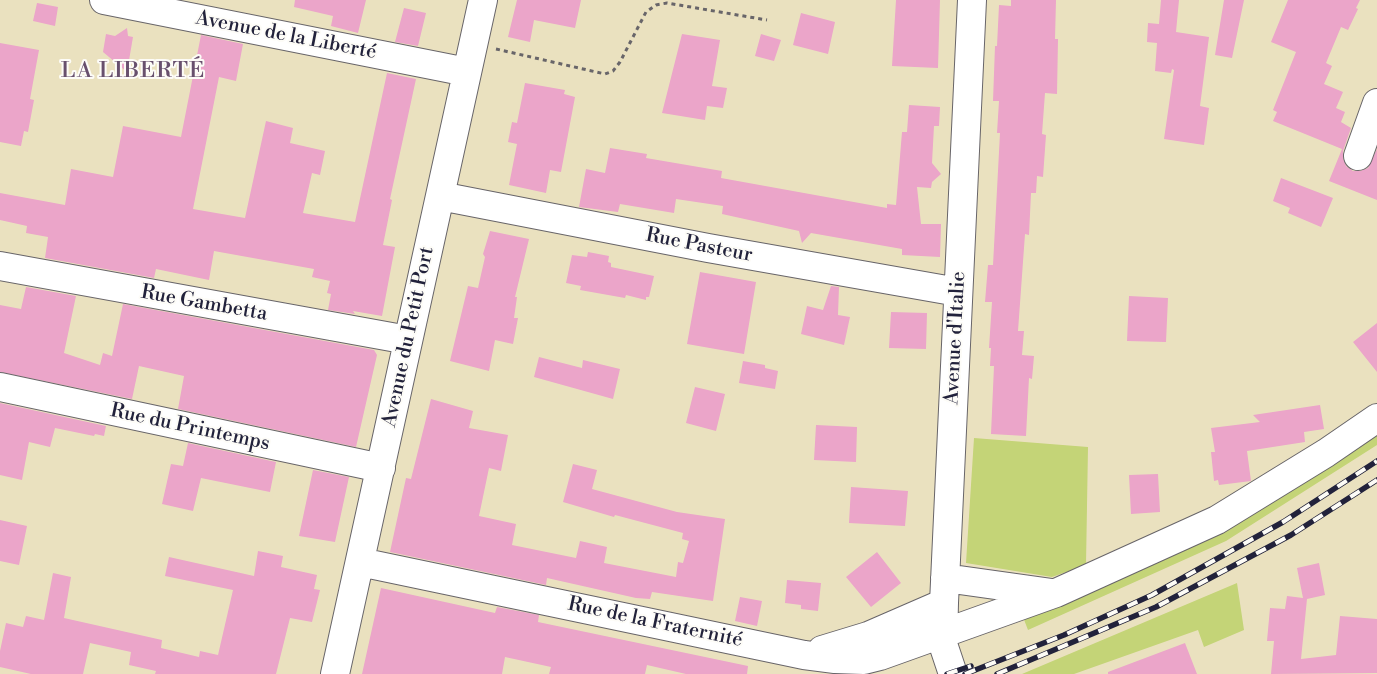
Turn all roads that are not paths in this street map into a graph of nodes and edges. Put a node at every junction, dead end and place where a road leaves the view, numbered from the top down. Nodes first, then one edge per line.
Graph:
1 (104, 0) edge
2 (484, 0) edge
3 (972, 0) edge
4 (467, 72) junction
5 (1377, 103) edge
6 (1358, 156) dead end
7 (440, 196) junction
8 (0, 266) edge
9 (958, 292) junction
10 (408, 340) junction
11 (0, 387) edge
12 (1377, 418) edge
13 (380, 468) junction
14 (360, 562) junction
15 (944, 591) junction
16 (1056, 593) junction
17 (943, 633) junction
18 (804, 654) junction
19 (864, 660) junction
20 (335, 674) edge
21 (824, 674) edge
22 (953, 674) edge

1 - 4 street, Avenue de la Liberté
2 - 4 street, Avenue du Petit Port
3 - 9 street, Avenue d'Italie
4 - 7 street, Avenue du Petit Port
5 - 6 street
7 - 9 street, Rue Pasteur
7 - 10 street, Avenue du Petit Port
8 - 10 street, Rue Gambetta
9 - 15 street, Avenue d'Italie
10 - 13 street, Avenue du Petit Port
11 - 13 street, Rue du Printemps
12 - 16 street
13 - 14 street, Avenue du Petit Port
14 - 18 street, Rue de la Fraternité
14 - 20 street, Avenue du Petit Port
15 - 16 street
15 - 17 street, Avenue d'Italie
15 - 18 street, Rue de la Fraternité
16 - 17 street
17 - 19 street
17 - 22 street, Avenue d'Italie
18 - 19 street
19 - 21 street

